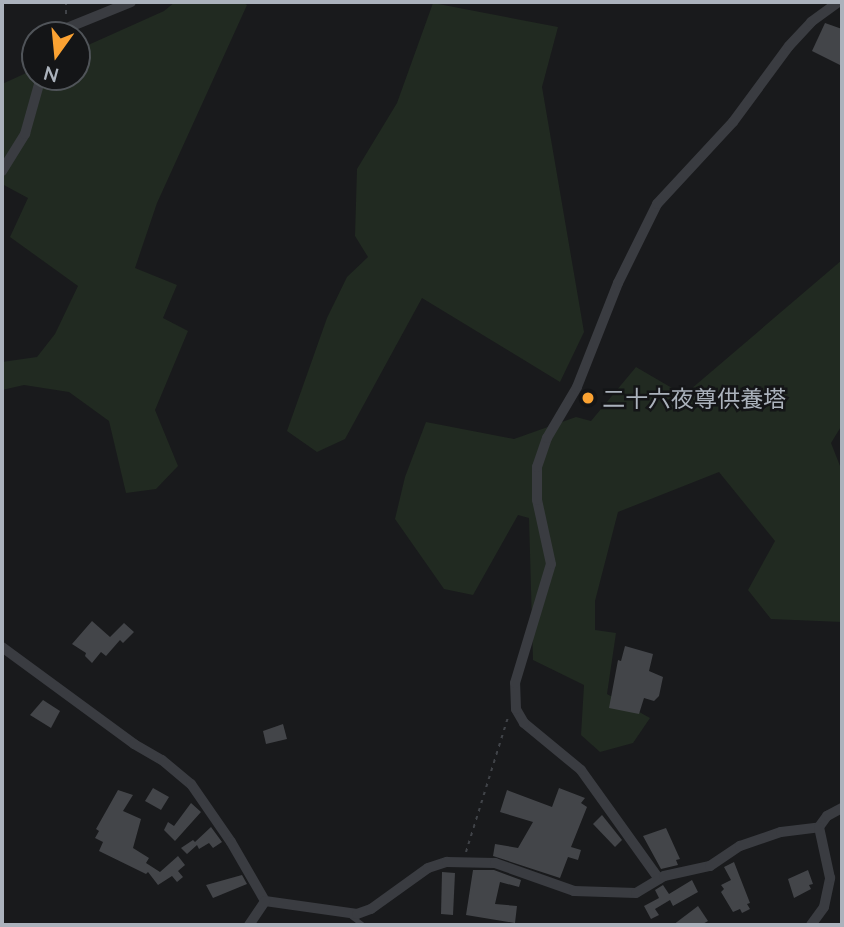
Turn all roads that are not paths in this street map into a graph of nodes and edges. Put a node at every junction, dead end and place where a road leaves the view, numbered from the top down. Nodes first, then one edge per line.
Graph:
1 (131, 2) edge
2 (839, 2) edge
3 (89, 21) edge
4 (37, 91) edge
5 (2, 171) edge
6 (2, 647) edge
7 (842, 808) edge
8 (819, 827) junction
9 (659, 879) junction
10 (265, 901) junction
11 (348, 914) junction
12 (249, 925) edge
13 (363, 925) edge
14 (810, 925) edge

1 - 3 street
2 - 9 street
4 - 5 street
6 - 10 street
7 - 8 street
8 - 9 street
8 - 14 street
9 - 11 street
10 - 11 street
10 - 12 street
11 - 13 lane

